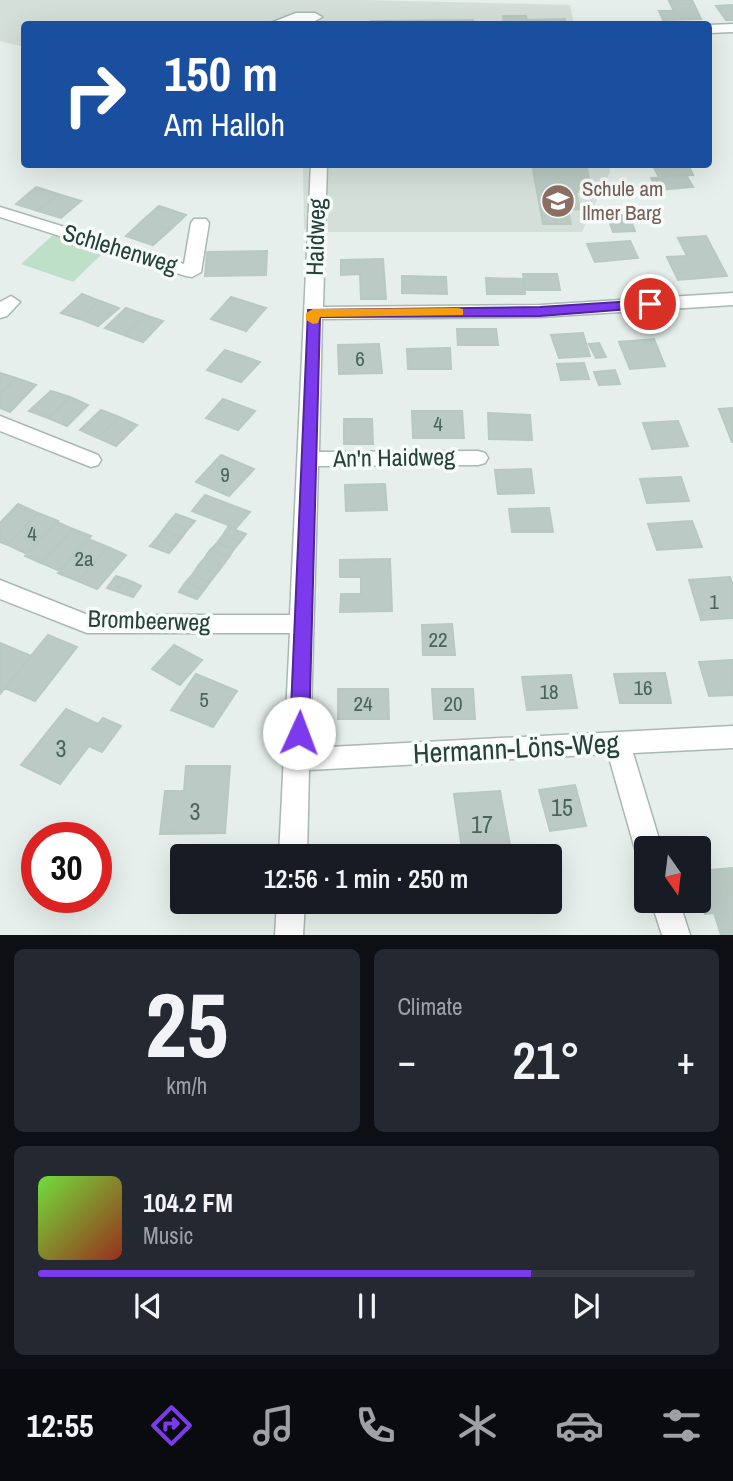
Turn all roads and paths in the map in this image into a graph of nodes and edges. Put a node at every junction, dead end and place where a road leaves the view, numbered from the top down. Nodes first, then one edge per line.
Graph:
1 (318, 0) edge
2 (284, 21) edge
3 (315, 21) edge
4 (733, 28) edge
5 (712, 29) edge
6 (319, 168) edge
7 (0, 212) edge
8 (200, 223) dead end
9 (733, 299) edge
10 (313, 313) junction
11 (0, 423) edge
12 (478, 458) dead end
13 (309, 459) junction
14 (91, 460) dead end
15 (0, 589) edge
16 (303, 624) junction
17 (733, 737) edge
18 (617, 743) junction
19 (298, 760) junction
20 (645, 836) edge
21 (294, 844) edge
22 (290, 914) edge
23 (669, 914) edge
24 (289, 935) edge
25 (676, 935) edge

1 - 3 street
2 - 3 street
4 - 5 street
6 - 10 street, Haidweg
7 - 8 street, Schlehenweg
9 - 10 street
10 - 13 street, Haidweg
11 - 14 street
12 - 13 street, An'n Haidweg
13 - 16 street, Haidweg
15 - 16 street, Brombeerweg
16 - 19 street, Haidweg
17 - 18 street, Hermann-Löns-Weg
18 - 19 street, Hermann-Löns-Weg
18 - 20 street
19 - 21 street, Haidweg
22 - 24 street
23 - 25 street

